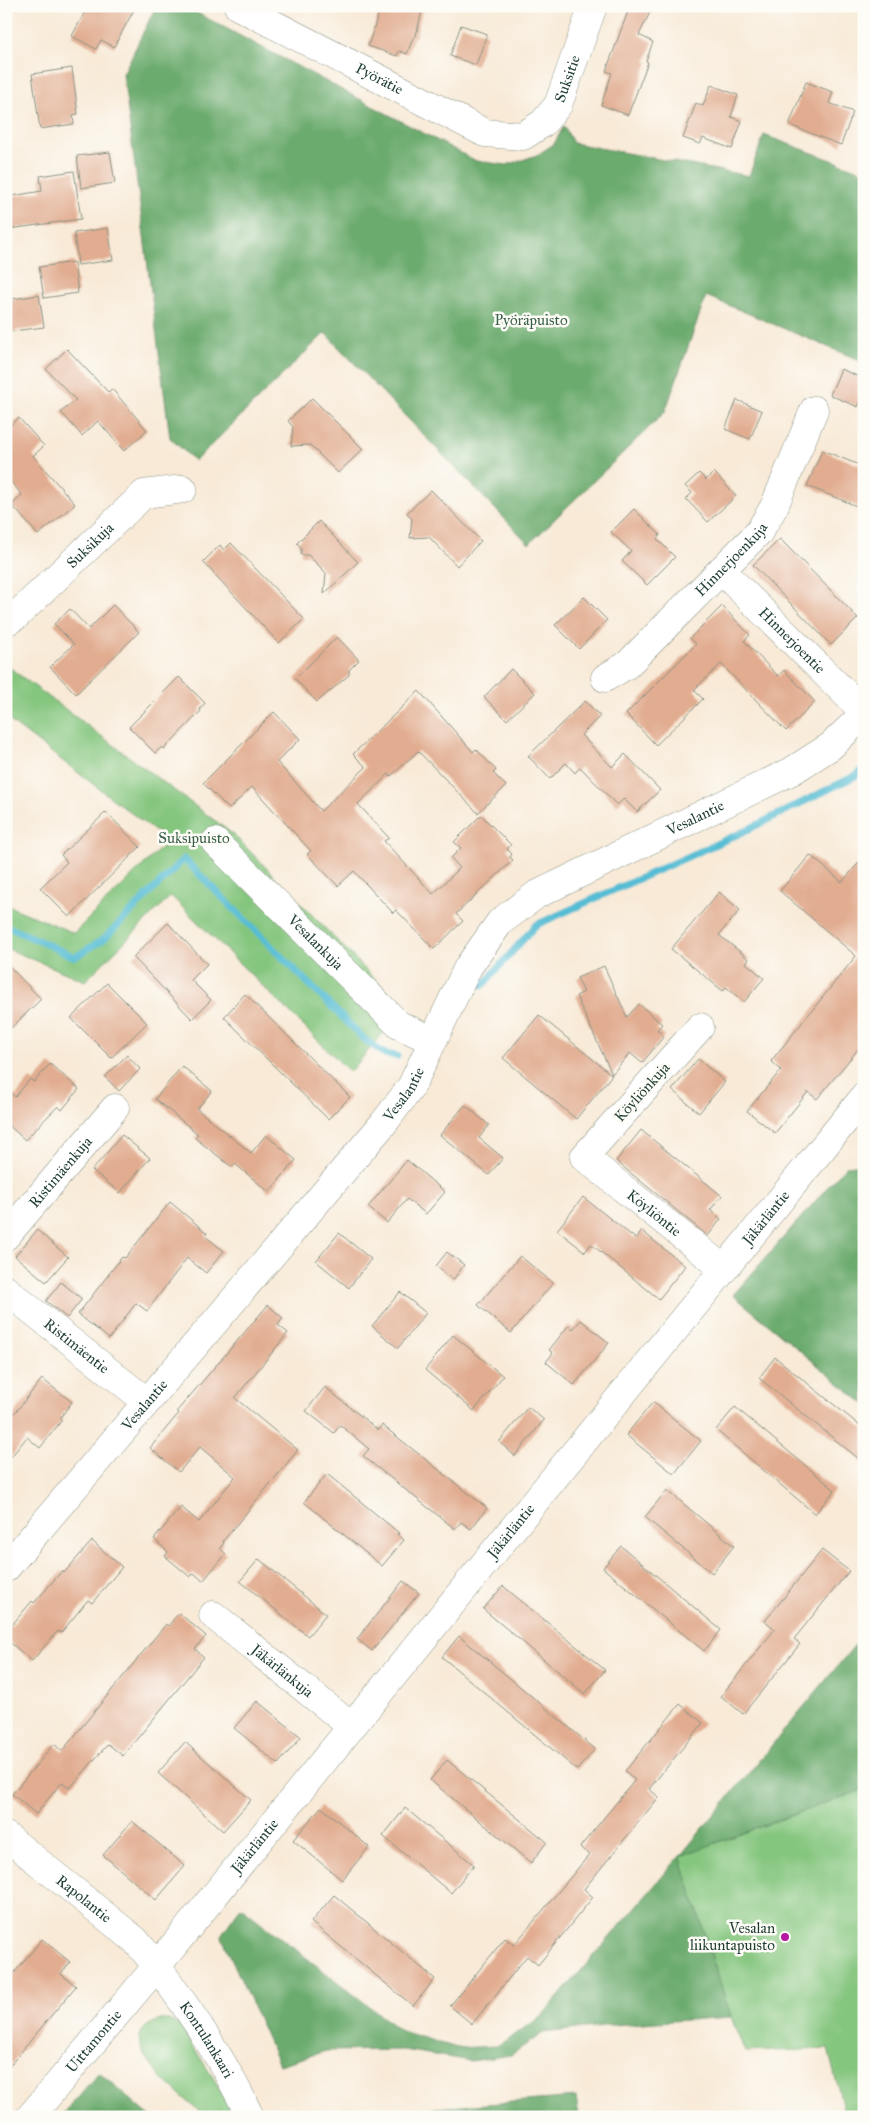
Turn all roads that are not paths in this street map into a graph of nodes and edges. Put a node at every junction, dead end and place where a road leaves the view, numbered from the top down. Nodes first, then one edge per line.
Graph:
1 (238, 6) edge
2 (593, 6) edge
3 (523, 136) joint
4 (814, 410) dead end
5 (182, 488) dead end
6 (721, 570) junction
7 (6, 622) edge
8 (605, 678) dead end
9 (864, 713) edge
10 (214, 842) dead end
11 (700, 1027) dead end
12 (422, 1036) dead end
13 (864, 1097) edge
14 (115, 1108) dead end
15 (584, 1157) joint
16 (6, 1236) edge
17 (724, 1269) junction
18 (6, 1290) edge
19 (146, 1402) junction
20 (6, 1568) edge
21 (212, 1615) dead end
22 (351, 1726) junction
23 (6, 1836) edge
24 (157, 1966) junction
25 (30, 2117) edge
26 (250, 2117) edge

1 - 3 street, Pyörätie
2 - 3 street, Suksitie
4 - 6 street, Hinnerjoenkuja
5 - 7 street, Suksikuja
6 - 8 street, Hinnerjoenkuja
6 - 9 street, Hinnerjoentie
9 - 19 street, Vesalantie
10 - 12 street, Vesalankuja
11 - 15 street, Köyliönkuja
13 - 17 street, Jäkärläntie
14 - 16 street, Ristimäenkuja
15 - 17 street, Köyliöntie
17 - 22 street, Jäkärläntie
18 - 19 street, Ristimäentie
19 - 20 street, Vesalantie
21 - 22 street, Jäkärlänkuja
22 - 24 street, Jäkärläntie
23 - 24 street, Rapolantie
24 - 25 street, Uittamontie
24 - 26 street, Kontulankaari

